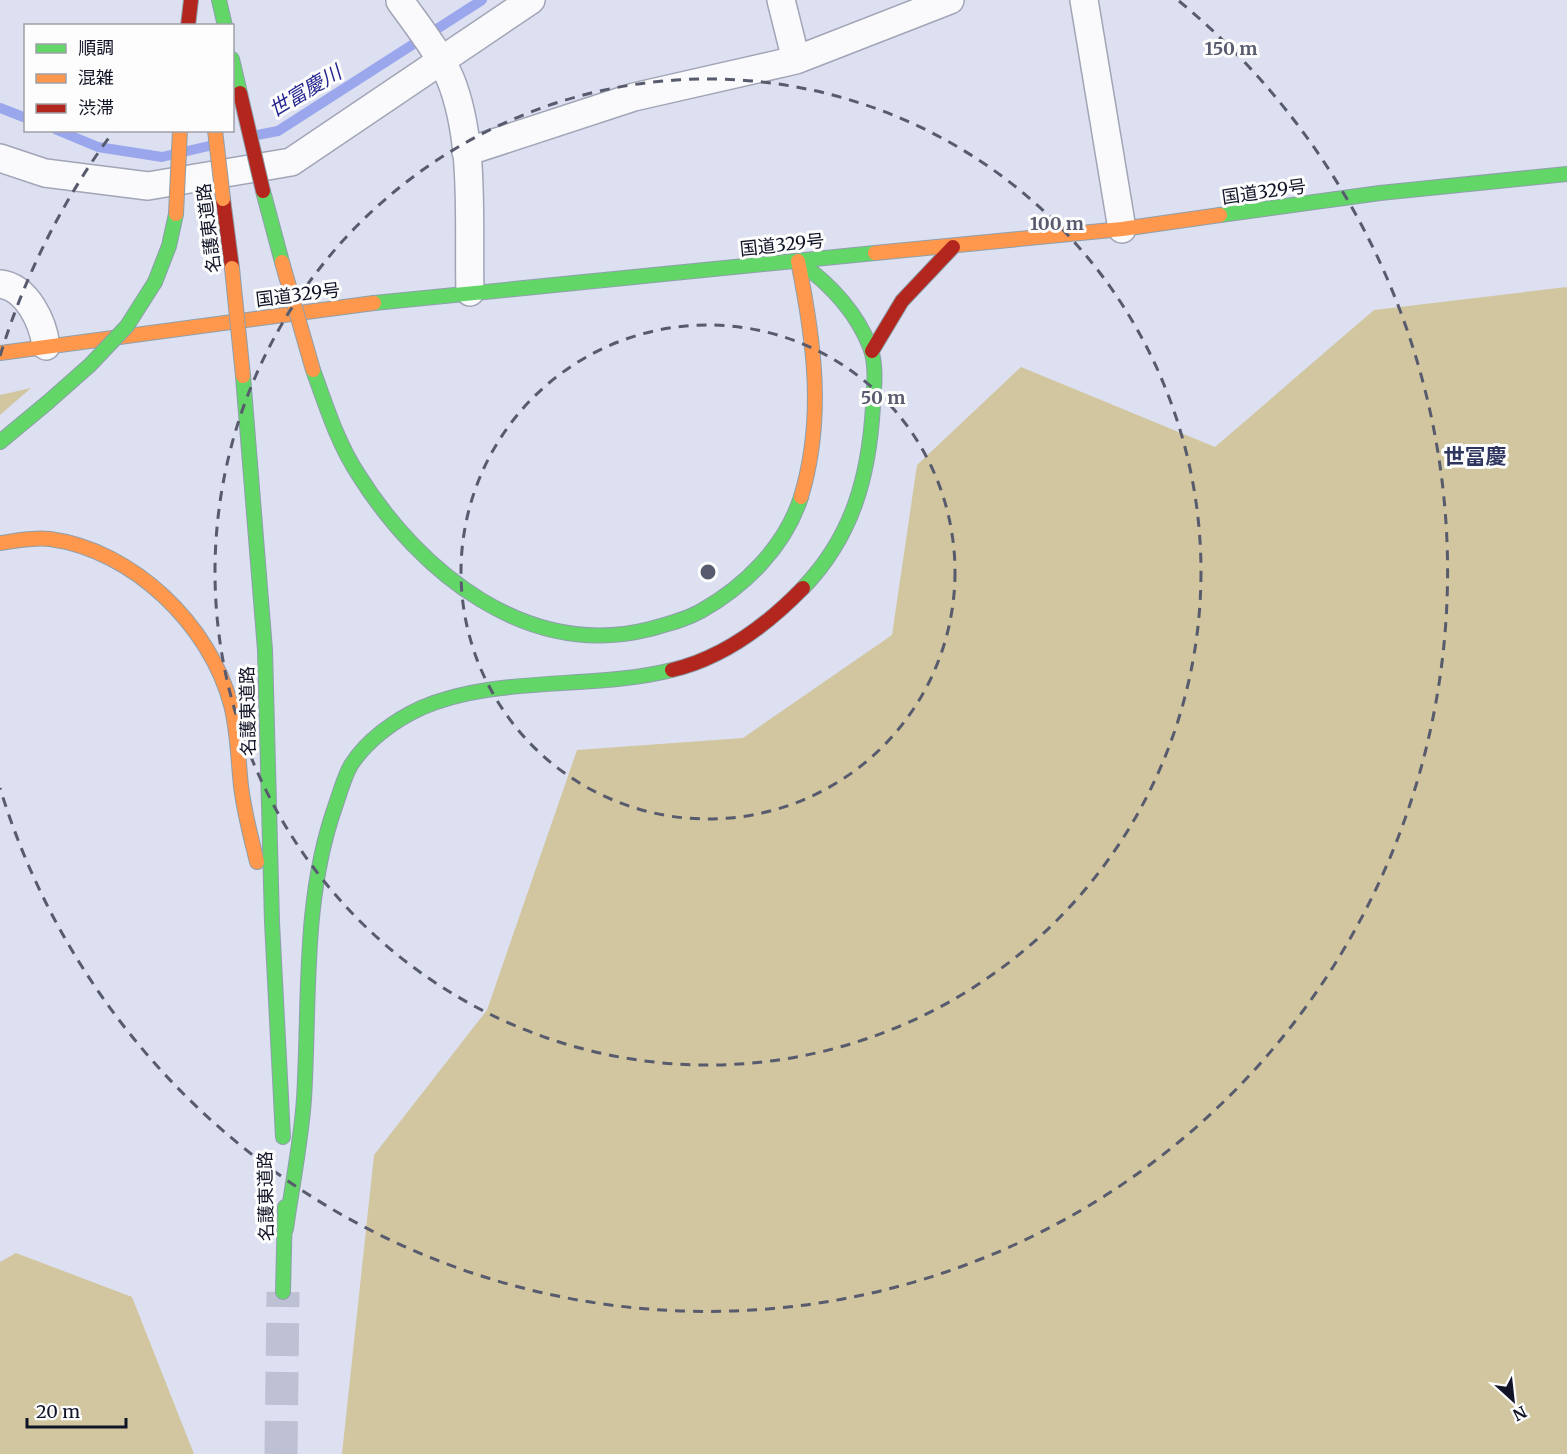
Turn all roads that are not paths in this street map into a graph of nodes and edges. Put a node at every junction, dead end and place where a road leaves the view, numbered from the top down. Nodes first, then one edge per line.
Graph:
1 (191, 0) edge
2 (198, 0) edge
3 (219, 0) edge
4 (531, 0) edge
5 (782, 0) edge
6 (950, 0) edge
7 (1084, 0) edge
8 (405, 8) edge
9 (189, 24) edge
10 (201, 24) edge
11 (225, 24) edge
12 (438, 59) junction
13 (796, 60) junction
14 (234, 68) edge
15 (180, 132) edge
16 (215, 132) edge
17 (466, 152) junction
18 (0, 158) edge
19 (1567, 174) edge
20 (1122, 229) junction
21 (953, 247) junction
22 (798, 261) junction
23 (0, 284) edge
24 (470, 292) junction
25 (46, 346) junction
26 (872, 351) junction
27 (0, 353) edge
28 (0, 442) edge
29 (0, 543) edge
30 (272, 922) junction
31 (286, 1228) junction
32 (283, 1292) tunnel mouth

1 - 9 highway
2 - 10 highway
3 - 11 highway
4 - 12 street
5 - 13 street
6 - 13 street
7 - 20 street
8 - 12 street
12 - 17 street
12 - 18 street
13 - 17 street
14 - 22 highway, bridge
15 - 28 highway, bridge
16 - 30 highway, 名護東道路, bridge
17 - 24 street
19 - 20 highway, 国道329号
20 - 21 highway, 国道329号
21 - 22 highway, 国道329号
21 - 26 highway
22 - 24 highway, 国道329号
22 - 26 highway
23 - 25 street
24 - 25 highway, 国道329号
25 - 27 highway, 国道329号
26 - 31 highway
29 - 30 highway
30 - 31 highway, 名護東道路
31 - 32 highway, 名護東道路

